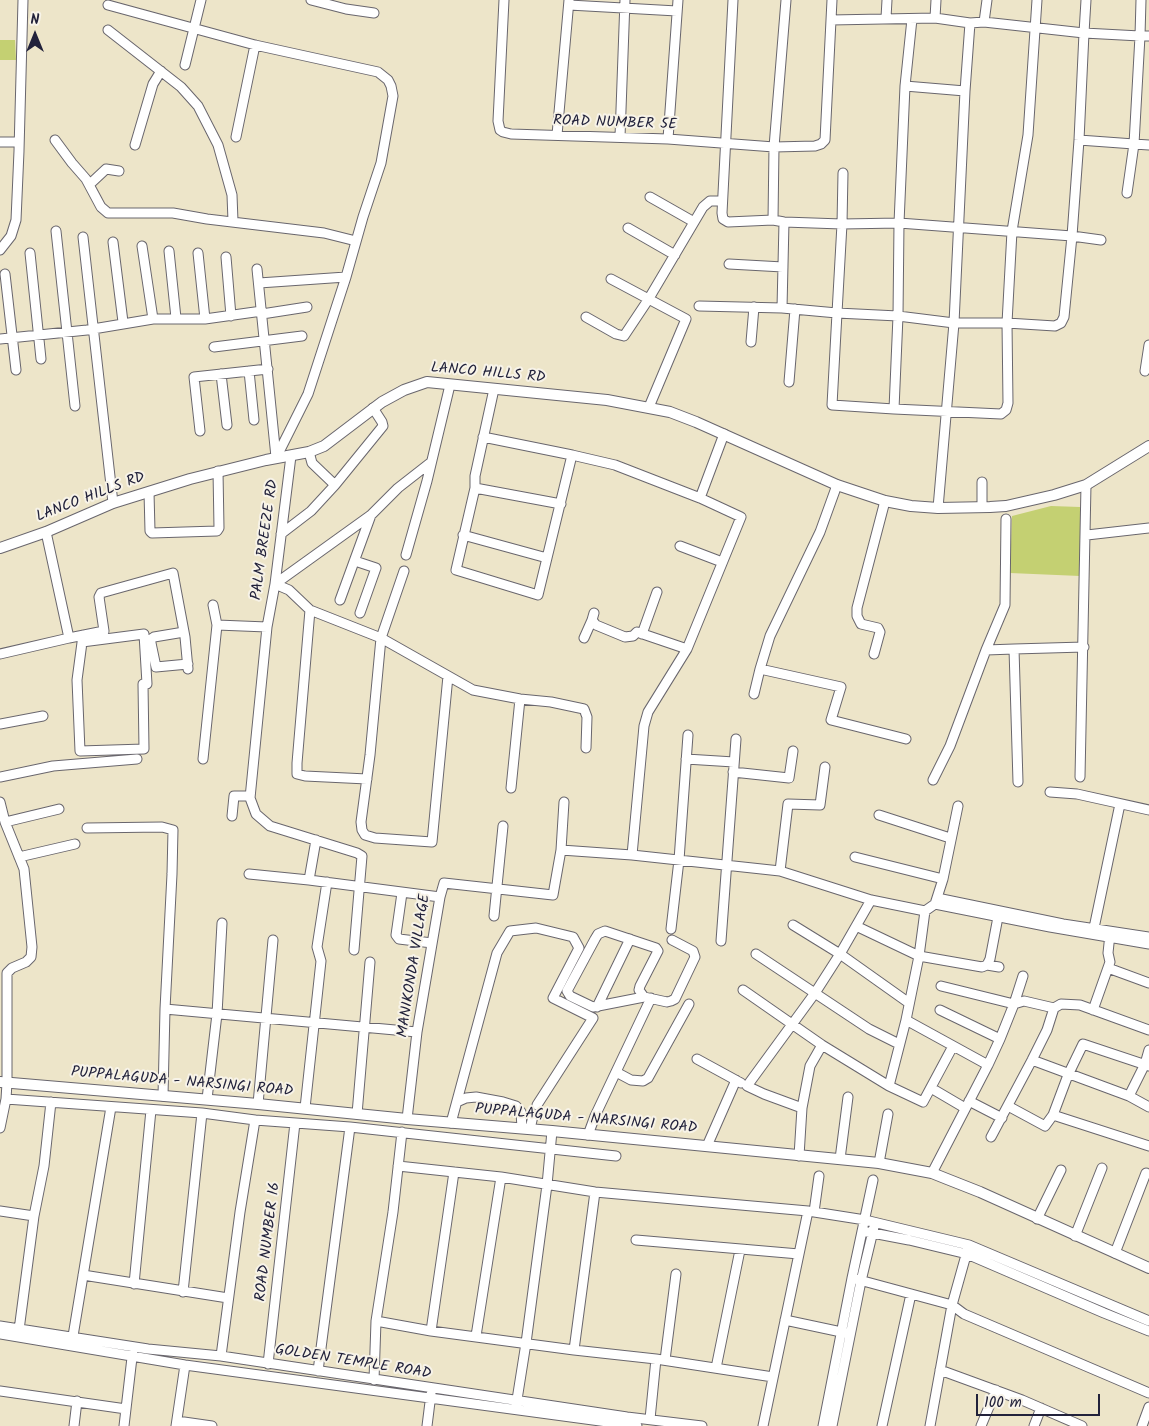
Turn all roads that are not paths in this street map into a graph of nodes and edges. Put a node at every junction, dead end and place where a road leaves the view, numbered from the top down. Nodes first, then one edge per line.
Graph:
1 (23, 0) edge
2 (201, 0) edge
3 (311, 0) edge
4 (504, 0) edge
5 (678, 0) edge
6 (733, 0) edge
7 (786, 0) edge
8 (832, 0) edge
9 (887, 0) edge
10 (936, 0) edge
11 (987, 0) edge
12 (1037, 0) edge
13 (1086, 0) edge
14 (1141, 0) edge
15 (569, 2) edge
16 (624, 4) edge
17 (108, 5) dead end
18 (678, 11) junction
19 (370, 12) dead end
20 (886, 18) junction
21 (935, 18) junction
22 (912, 19) junction
23 (831, 20) junction
24 (984, 22) junction
25 (970, 23) junction
26 (1035, 27) junction
27 (194, 28) junction
28 (108, 30) dead end
29 (1084, 32) junction
30 (1145, 36) edge
31 (255, 45) junction
32 (185, 65) dead end
33 (161, 71) junction
34 (905, 86) junction
35 (965, 91) junction
36 (557, 135) junction
37 (236, 137) dead end
38 (620, 137) junction
39 (668, 139) junction
40 (54, 140) dead end
41 (1079, 140) junction
42 (0, 142) edge
43 (19, 142) junction
44 (725, 144) junction
45 (1134, 144) junction
46 (135, 145) dead end
47 (1149, 145) edge
48 (774, 147) junction
49 (119, 171) dead end
50 (843, 174) dead end
51 (90, 184) junction
52 (1127, 193) dead end
53 (650, 197) dead end
54 (722, 201) junction
55 (773, 220) junction
56 (233, 221) junction
57 (694, 222) junction
58 (784, 222) junction
59 (899, 223) junction
60 (842, 224) junction
61 (959, 227) junction
62 (628, 228) dead end
63 (56, 231) dead end
64 (1012, 231) junction
65 (1072, 236) junction
66 (82, 237) dead end
67 (1101, 240) dead end
68 (356, 241) junction
69 (113, 242) dead end
70 (142, 246) dead end
71 (0, 250) edge
72 (169, 251) dead end
73 (30, 253) dead end
74 (198, 253) dead end
75 (675, 255) junction
76 (226, 257) dead end
77 (728, 264) dead end
78 (783, 268) junction
79 (258, 269) dead end
80 (6, 274) dead end
81 (346, 277) junction
82 (611, 279) dead end
83 (259, 283) junction
84 (648, 300) junction
85 (699, 306) dead end
86 (307, 307) dead end
87 (754, 307) junction
88 (782, 308) junction
89 (795, 309) junction
90 (262, 312) junction
91 (837, 313) junction
92 (232, 316) junction
93 (898, 316) junction
94 (586, 317) dead end
95 (176, 318) junction
96 (152, 319) junction
97 (205, 319) junction
98 (123, 322) junction
99 (954, 323) junction
100 (1006, 323) junction
101 (94, 328) junction
102 (67, 332) junction
103 (39, 335) junction
104 (302, 336) dead end
105 (12, 338) junction
106 (0, 339) edge
107 (265, 340) junction
108 (751, 342) dead end
109 (1149, 345) edge
110 (214, 347) dead end
111 (42, 359) dead end
112 (268, 369) junction
113 (16, 370) dead end
114 (249, 371) junction
115 (1145, 371) dead end
116 (221, 374) junction
117 (789, 382) dead end
118 (450, 385) junction
119 (494, 389) junction
120 (75, 406) dead end
121 (649, 407) junction
122 (373, 408) junction
123 (894, 410) junction
124 (947, 412) junction
125 (254, 420) dead end
126 (227, 425) dead end
127 (200, 431) dead end
128 (724, 434) junction
129 (483, 437) junction
130 (1149, 446) edge
131 (309, 452) junction
132 (572, 455) junction
133 (291, 456) junction
134 (276, 458) junction
135 (430, 463) junction
136 (218, 471) junction
137 (982, 482) dead end
138 (335, 485) junction
139 (837, 485) junction
140 (1082, 487) junction
141 (475, 488) junction
142 (149, 492) junction
143 (700, 498) junction
144 (885, 501) junction
145 (113, 503) junction
146 (561, 504) junction
147 (986, 507) junction
148 (938, 508) junction
149 (371, 515) junction
150 (1006, 519) dead end
151 (1149, 528) edge
152 (46, 532) junction
153 (281, 534) junction
154 (463, 535) junction
155 (1087, 535) junction
156 (680, 546) dead end
157 (0, 548) edge
158 (406, 555) dead end
159 (547, 558) junction
160 (355, 561) junction
161 (722, 562) junction
162 (404, 571) dead end
163 (275, 584) junction
164 (658, 592) dead end
165 (340, 600) dead end
166 (213, 605) dead end
167 (310, 610) junction
168 (360, 613) dead end
169 (217, 625) junction
170 (266, 627) junction
171 (184, 632) junction
172 (642, 634) junction
173 (69, 638) junction
174 (83, 638) junction
175 (381, 638) junction
176 (584, 638) dead end
177 (1084, 647) junction
178 (686, 649) junction
179 (986, 650) junction
180 (1014, 650) junction
181 (0, 654) edge
182 (874, 654) dead end
183 (760, 669) junction
184 (448, 676) junction
185 (754, 694) dead end
186 (520, 699) junction
187 (43, 716) dead end
188 (0, 724) edge
189 (688, 735) dead end
190 (736, 739) dead end
191 (906, 739) dead end
192 (586, 748) dead end
193 (793, 751) dead end
194 (137, 759) dead end
195 (203, 759) dead end
196 (686, 759) junction
197 (734, 762) junction
198 (825, 767) dead end
199 (733, 772) junction
200 (0, 777) edge
201 (1080, 777) dead end
202 (367, 779) junction
203 (933, 780) dead end
204 (1018, 782) dead end
205 (511, 788) dead end
206 (1050, 792) dead end
207 (250, 796) junction
208 (0, 802) edge
209 (564, 802) dead end
210 (1120, 804) junction
211 (958, 806) dead end
212 (59, 809) dead end
213 (1149, 810) edge
214 (879, 815) dead end
215 (232, 816) dead end
216 (5, 822) junction
217 (503, 826) dead end
218 (87, 828) dead end
219 (950, 838) junction
220 (316, 840) junction
221 (75, 844) dead end
222 (561, 850) junction
223 (632, 855) junction
224 (19, 857) junction
225 (855, 857) dead end
226 (679, 860) junction
227 (726, 864) junction
228 (780, 871) junction
229 (249, 874) dead end
230 (943, 879) junction
231 (309, 880) junction
232 (327, 882) junction
233 (360, 887) junction
234 (496, 888) junction
235 (402, 893) junction
236 (440, 897) junction
237 (871, 900) junction
238 (936, 901) junction
239 (925, 911) junction
240 (494, 916) dead end
241 (998, 917) junction
242 (222, 923) dead end
243 (793, 925) dead end
244 (856, 926) junction
245 (1094, 928) junction
246 (671, 929) dead end
247 (1110, 934) junction
248 (1149, 937) edge
249 (630, 939) junction
250 (274, 940) dead end
251 (672, 940) dead end
252 (722, 941) dead end
253 (432, 943) junction
254 (1149, 944) edge
255 (354, 950) dead end
256 (756, 954) dead end
257 (840, 954) junction
258 (919, 956) junction
259 (370, 962) dead end
260 (987, 965) junction
261 (999, 967) dead end
262 (1108, 968) junction
263 (1022, 976) dead end
264 (1149, 983) edge
265 (941, 986) dead end
266 (743, 990) dead end
267 (815, 992) junction
268 (647, 998) junction
269 (909, 1003) junction
270 (689, 1004) dead end
271 (1014, 1004) junction
272 (597, 1007) junction
273 (1054, 1008) junction
274 (165, 1009) junction
275 (940, 1010) dead end
276 (1093, 1010) junction
277 (216, 1014) junction
278 (266, 1018) junction
279 (906, 1020) junction
280 (314, 1023) junction
281 (791, 1024) junction
282 (363, 1027) junction
283 (1149, 1030) edge
284 (417, 1032) junction
285 (1000, 1039) junction
286 (899, 1044) junction
287 (822, 1045) junction
288 (953, 1046) junction
289 (1149, 1050) edge
290 (697, 1059) dead end
291 (1032, 1060) junction
292 (988, 1065) junction
293 (1147, 1065) edge
294 (616, 1072) junction
295 (1068, 1075) junction
296 (736, 1080) junction
297 (3, 1083) edge
298 (748, 1086) junction
299 (889, 1086) junction
300 (930, 1088) junction
301 (163, 1096) junction
302 (1129, 1096) junction
303 (848, 1097) dead end
304 (6, 1099) junction
305 (207, 1099) junction
306 (51, 1102) junction
307 (457, 1102) junction
308 (258, 1104) junction
309 (537, 1105) dead end
310 (967, 1105) junction
311 (1008, 1106) junction
312 (1149, 1106) edge
313 (111, 1107) junction
314 (305, 1108) junction
315 (802, 1108) junction
316 (151, 1110) junction
317 (202, 1113) junction
318 (357, 1114) junction
319 (888, 1114) dead end
320 (1053, 1115) junction
321 (533, 1116) dead end
322 (1002, 1118) junction
323 (407, 1119) junction
324 (255, 1120) junction
325 (451, 1122) junction
326 (295, 1123) junction
327 (350, 1127) junction
328 (0, 1128) edge
329 (526, 1129) junction
330 (552, 1131) junction
331 (402, 1132) junction
332 (588, 1136) junction
333 (991, 1137) dead end
334 (707, 1146) junction
335 (1149, 1146) edge
336 (551, 1148) junction
337 (616, 1156) dead end
338 (799, 1156) junction
339 (840, 1159) junction
340 (879, 1163) junction
341 (398, 1166) junction
342 (1102, 1168) dead end
343 (1061, 1170) dead end
344 (454, 1172) junction
345 (1146, 1173) dead end
346 (932, 1174) junction
347 (819, 1176) dead end
348 (501, 1177) junction
349 (873, 1180) dead end
350 (547, 1185) junction
351 (595, 1192) junction
352 (0, 1210) edge
353 (811, 1211) junction
354 (34, 1216) junction
355 (1037, 1219) junction
356 (865, 1220) junction
357 (876, 1222) junction
358 (862, 1231) junction
359 (873, 1233) junction
360 (1075, 1236) junction
361 (636, 1240) dead end
362 (740, 1250) junction
363 (968, 1250) junction
364 (1115, 1253) junction
365 (799, 1254) junction
366 (1149, 1268) edge
367 (676, 1274) dead end
368 (83, 1275) junction
369 (856, 1279) junction
370 (134, 1284) junction
371 (183, 1292) junction
372 (911, 1294) junction
373 (228, 1298) junction
374 (952, 1305) junction
375 (785, 1320) junction
376 (376, 1321) junction
377 (1149, 1321) edge
378 (0, 1326) edge
379 (19, 1330) junction
380 (431, 1331) junction
381 (1149, 1331) edge
382 (846, 1333) junction
383 (0, 1334) edge
384 (73, 1336) junction
385 (476, 1336) junction
386 (526, 1343) junction
387 (574, 1350) junction
388 (133, 1351) junction
389 (221, 1356) junction
390 (660, 1360) junction
391 (268, 1364) junction
392 (185, 1365) junction
393 (716, 1368) junction
394 (940, 1370) junction
395 (318, 1371) junction
396 (773, 1377) junction
397 (374, 1380) junction
398 (432, 1388) junction
399 (996, 1390) junction
400 (0, 1391) edge
401 (1149, 1393) edge
402 (430, 1398) junction
403 (517, 1400) junction
404 (77, 1401) junction
405 (1149, 1407) edge
406 (1041, 1408) junction
407 (126, 1409) junction
408 (578, 1409) junction
409 (516, 1410) junction
410 (638, 1421) edge
411 (576, 1422) edge
412 (176, 1423) edge
413 (74, 1426) edge
414 (124, 1426) edge
415 (212, 1426) edge
416 (427, 1426) edge
417 (702, 1426) edge
418 (763, 1426) edge
419 (823, 1426) edge
420 (832, 1426) edge
421 (882, 1426) edge
422 (930, 1426) edge
423 (981, 1426) edge
424 (1034, 1426) edge
425 (1082, 1426) edge
426 (1142, 1426) edge

1 - 43 street
2 - 27 street
3 - 19 street
4 - 36 street, ROAD NUMBER 5E
5 - 18 street
6 - 44 street
7 - 48 street
8 - 23 street
9 - 20 street
10 - 21 street
11 - 24 street
12 - 26 street
13 - 29 street
14 - 30 street
15 - 16 street
15 - 36 street
16 - 18 street
16 - 38 street
17 - 27 street
18 - 39 street
20 - 22 street
20 - 23 street
21 - 22 street
21 - 25 street
22 - 34 street
23 - 48 street, ROAD NUMBER 5E
24 - 25 street
24 - 26 street
25 - 35 street
26 - 29 street
26 - 64 street
27 - 31 street
27 - 32 street
28 - 33 street
29 - 30 street
29 - 41 street
30 - 45 street
31 - 37 street
31 - 68 street
33 - 46 street
33 - 56 street
34 - 35 street
34 - 59 street
35 - 61 street
36 - 38 street, ROAD NUMBER 5E
38 - 39 street, ROAD NUMBER 5E
39 - 44 street, ROAD NUMBER 5E
40 - 51 street
41 - 45 street
41 - 65 street
42 - 43 street
43 - 71 street
44 - 48 street, ROAD NUMBER 5E
44 - 54 street
45 - 47 street
45 - 52 street
48 - 55 street
49 - 51 street
50 - 60 street
51 - 56 street
53 - 57 street
54 - 55 street
54 - 57 street
55 - 58 street
56 - 68 street
57 - 75 street
58 - 60 street
58 - 78 street
59 - 60 street
59 - 61 street
59 - 93 street
60 - 91 street
61 - 64 street
61 - 99 street
62 - 75 street
63 - 102 street
64 - 65 street
64 - 100 street
65 - 67 street
65 - 100 street
66 - 101 street
68 - 81 street
69 - 98 street
70 - 96 street
72 - 95 street
73 - 103 street
74 - 97 street
75 - 84 street
76 - 92 street
77 - 78 street
78 - 88 street
79 - 83 street
80 - 105 street
81 - 83 street
81 - 134 street
82 - 84 street
83 - 90 street
84 - 94 street
84 - 121 street
85 - 87 street
86 - 90 street
87 - 88 street
87 - 108 street
88 - 89 street
89 - 91 street
89 - 117 street
90 - 92 street
90 - 107 street
91 - 93 street
91 - 123 street
92 - 97 street
93 - 99 street
93 - 123 street
95 - 96 street
95 - 97 street
96 - 98 street
98 - 101 street
99 - 100 street
99 - 124 street
100 - 124 street
101 - 102 street
101 - 145 street
102 - 103 street
102 - 120 street
103 - 105 street
103 - 111 street
104 - 107 street
105 - 106 street
105 - 113 street
107 - 110 street
107 - 112 street
109 - 115 street
112 - 114 street
112 - 134 street
114 - 116 street
114 - 125 street
116 - 126 street
116 - 127 street
118 - 119 street, LANCO HILLS RD
118 - 122 street, LANCO HILLS RD
118 - 135 street
119 - 121 street, LANCO HILLS RD
119 - 129 street
121 - 128 street, LANCO HILLS RD
122 - 131 street, LANCO HILLS RD
122 - 138 street
123 - 124 street
124 - 148 street
128 - 139 street, LANCO HILLS RD
128 - 143 street
129 - 132 street
129 - 141 street
130 - 140 street, LANCO HILLS RD
131 - 133 street, LANCO HILLS RD
131 - 138 street
132 - 143 street
132 - 146 street
133 - 134 street, LANCO HILLS RD
133 - 153 street, PALM BREEZE RD
134 - 136 street, LANCO HILLS RD
135 - 149 street
135 - 158 street
136 - 142 street, LANCO HILLS RD
136 - 142 street
137 - 147 street
138 - 153 street
139 - 144 street, LANCO HILLS RD
139 - 183 street
140 - 147 street, LANCO HILLS RD
140 - 155 street
141 - 146 street
141 - 154 street
142 - 145 street, LANCO HILLS RD
143 - 161 street
144 - 148 street, LANCO HILLS RD
144 - 182 street
145 - 152 street, LANCO HILLS RD
146 - 159 street
147 - 148 street, LANCO HILLS RD
149 - 160 street
149 - 163 street
150 - 179 street
151 - 155 street
152 - 157 street, LANCO HILLS RD
152 - 173 street
153 - 163 street, PALM BREEZE RD
154 - 159 street
154 - 159 street
155 - 177 street
156 - 161 street
160 - 165 street
160 - 168 street
161 - 178 street
162 - 175 street
163 - 167 street
163 - 170 street, PALM BREEZE RD
164 - 172 street
166 - 169 street
167 - 175 street
167 - 202 street
169 - 170 street
169 - 195 street
170 - 207 street, PALM BREEZE RD
171 - 171 street
171 - 174 street
172 - 176 street
172 - 178 street
173 - 174 street
173 - 181 street
174 - 174 street
175 - 184 street
175 - 202 street
177 - 180 street
177 - 201 street
178 - 223 street
179 - 180 street
179 - 203 street
180 - 204 street
183 - 185 street
183 - 191 street
184 - 186 street
184 - 202 street
186 - 192 street
186 - 205 street
187 - 188 street
189 - 196 street
190 - 197 street
193 - 199 street
194 - 200 street
196 - 197 street
196 - 226 street
197 - 199 street
198 - 228 street
199 - 227 street
206 - 210 street
207 - 215 street
207 - 220 street
208 - 216 street
209 - 222 street
210 - 213 street
210 - 245 street
211 - 219 street
212 - 216 street
214 - 219 street
216 - 224 street
217 - 234 street
218 - 274 street
219 - 230 street
220 - 231 street
220 - 233 street
221 - 224 street
222 - 223 street
222 - 234 street, MANIKONDA VILLAGE
223 - 226 street
224 - 297 street
225 - 230 street
226 - 227 street
226 - 246 street
227 - 228 street
227 - 252 street
228 - 237 street
229 - 231 street
230 - 238 street
231 - 232 street
232 - 233 street
232 - 280 street
233 - 235 street
233 - 255 street
234 - 236 street, MANIKONDA VILLAGE
234 - 240 street
235 - 236 street
235 - 253 street
236 - 253 street, MANIKONDA VILLAGE
237 - 239 street
237 - 244 street
238 - 239 street
238 - 241 street
238 - 245 street
239 - 258 street
241 - 247 street
241 - 260 street
242 - 277 street
243 - 257 street
244 - 257 street
244 - 258 street
245 - 247 street
247 - 248 street
247 - 254 street
247 - 262 street
249 - 268 street
249 - 272 street
249 - 272 street
250 - 278 street
251 - 268 street
253 - 284 street, MANIKONDA VILLAGE
256 - 267 street
257 - 267 street
257 - 269 street
258 - 260 street
258 - 269 street
259 - 282 street
260 - 261 street
262 - 264 street
262 - 276 street
263 - 271 street
265 - 271 street
266 - 281 street
267 - 281 street
267 - 286 street
268 - 272 street
268 - 294 street
269 - 279 street
270 - 294 street
271 - 273 street
271 - 285 street
273 - 276 street
273 - 291 street
274 - 277 street
274 - 301 street
275 - 285 street
276 - 283 street
277 - 278 street
277 - 305 street
278 - 280 street
278 - 308 street
279 - 286 street
279 - 288 street
280 - 282 street
280 - 314 street
281 - 287 street
281 - 298 street
282 - 284 street
282 - 318 street
284 - 323 street, MANIKONDA VILLAGE
285 - 292 street
286 - 299 street
287 - 299 street
287 - 315 street
288 - 292 street
288 - 300 street
289 - 293 street
290 - 296 street
291 - 295 street
291 - 311 street
292 - 310 street
293 - 295 street
293 - 302 street
294 - 332 street
295 - 302 street
295 - 320 street
296 - 298 street
296 - 334 street
297 - 301 street, PUPPALAGUDA - NARSINGI ROAD
297 - 304 street
298 - 315 street
299 - 300 street
300 - 310 street
301 - 305 street, PUPPALAGUDA - NARSINGI ROAD
302 - 312 street
303 - 339 street
304 - 306 street
304 - 328 street
305 - 308 street, PUPPALAGUDA - NARSINGI ROAD
306 - 313 street
306 - 354 street
307 - 309 street
307 - 325 street
307 - 329 street
308 - 314 street, PUPPALAGUDA - NARSINGI ROAD
310 - 322 street
310 - 346 street
311 - 320 street
311 - 322 street
313 - 316 street
313 - 368 street
314 - 318 street, PUPPALAGUDA - NARSINGI ROAD
315 - 338 street
316 - 317 street
316 - 370 street
317 - 324 street
317 - 371 street
318 - 323 street, PUPPALAGUDA - NARSINGI ROAD
319 - 340 street
320 - 335 street
321 - 329 street
322 - 333 street
323 - 325 street, PUPPALAGUDA - NARSINGI ROAD
324 - 326 street
324 - 373 street
325 - 329 street, PUPPALAGUDA - NARSINGI ROAD
326 - 327 street
326 - 391 street, ROAD NUMBER 16
327 - 331 street
327 - 395 street
329 - 330 street, PUPPALAGUDA - NARSINGI ROAD
330 - 332 street, PUPPALAGUDA - NARSINGI ROAD
330 - 336 street
331 - 336 street
331 - 341 street
332 - 334 street, PUPPALAGUDA - NARSINGI ROAD
334 - 338 street, PUPPALAGUDA - NARSINGI ROAD
336 - 337 street
336 - 350 street
338 - 339 street, PUPPALAGUDA - NARSINGI ROAD
339 - 340 street, PUPPALAGUDA - NARSINGI ROAD
340 - 346 street, PUPPALAGUDA - NARSINGI ROAD
341 - 344 street
341 - 376 street
342 - 360 street
343 - 355 street
344 - 348 street
344 - 380 street
345 - 364 street
346 - 355 street, PUPPALAGUDA - NARSINGI ROAD
347 - 353 street
348 - 350 street
348 - 385 street
349 - 356 street
350 - 351 street
350 - 386 street
351 - 353 street
351 - 387 street
352 - 354 street
353 - 356 street
353 - 365 street
354 - 379 street
355 - 360 street, PUPPALAGUDA - NARSINGI ROAD
356 - 357 street
356 - 358 street
357 - 359 street
357 - 363 street
358 - 359 street
358 - 369 street
359 - 363 street
359 - 369 street
360 - 364 street, PUPPALAGUDA - NARSINGI ROAD
361 - 362 street
362 - 365 street
362 - 393 street
363 - 374 street
363 - 377 street
363 - 381 street
364 - 366 street, PUPPALAGUDA - NARSINGI ROAD
365 - 375 street
367 - 390 street
368 - 370 street
368 - 384 street
369 - 372 street
369 - 382 street
370 - 371 street
371 - 373 street
372 - 374 street
372 - 421 street
373 - 389 street
374 - 394 street
374 - 401 street
375 - 382 street
375 - 396 street
376 - 380 street
376 - 397 street
378 - 379 street, GOLDEN TEMPLE ROAD
379 - 384 street, GOLDEN TEMPLE ROAD
380 - 385 street
382 - 419 street
382 - 420 street
383 - 388 street, GOLDEN TEMPLE ROAD
384 - 388 street, GOLDEN TEMPLE ROAD
385 - 386 street
386 - 387 street
386 - 403 street
387 - 390 street
388 - 389 street, GOLDEN TEMPLE ROAD
388 - 392 street, GOLDEN TEMPLE ROAD
388 - 407 street
389 - 391 street, GOLDEN TEMPLE ROAD
390 - 393 street
390 - 410 street
391 - 395 street, GOLDEN TEMPLE ROAD
392 - 402 street, GOLDEN TEMPLE ROAD
392 - 412 street
393 - 396 street
394 - 399 street
394 - 422 street
395 - 397 street, GOLDEN TEMPLE ROAD
396 - 418 street
397 - 398 street, GOLDEN TEMPLE ROAD
398 - 402 street
398 - 403 street, GOLDEN TEMPLE ROAD
399 - 406 street
399 - 423 street
400 - 404 street
402 - 409 street, GOLDEN TEMPLE ROAD
402 - 416 street
403 - 408 street, GOLDEN TEMPLE ROAD
403 - 409 street
404 - 407 street
404 - 413 street
405 - 426 street
406 - 424 street
406 - 425 street
407 - 414 street
408 - 410 street, GOLDEN TEMPLE ROAD
408 - 411 street
409 - 411 street, GOLDEN TEMPLE ROAD
410 - 411 street, GOLDEN TEMPLE ROAD
410 - 417 street, GOLDEN TEMPLE ROAD
412 - 415 street

